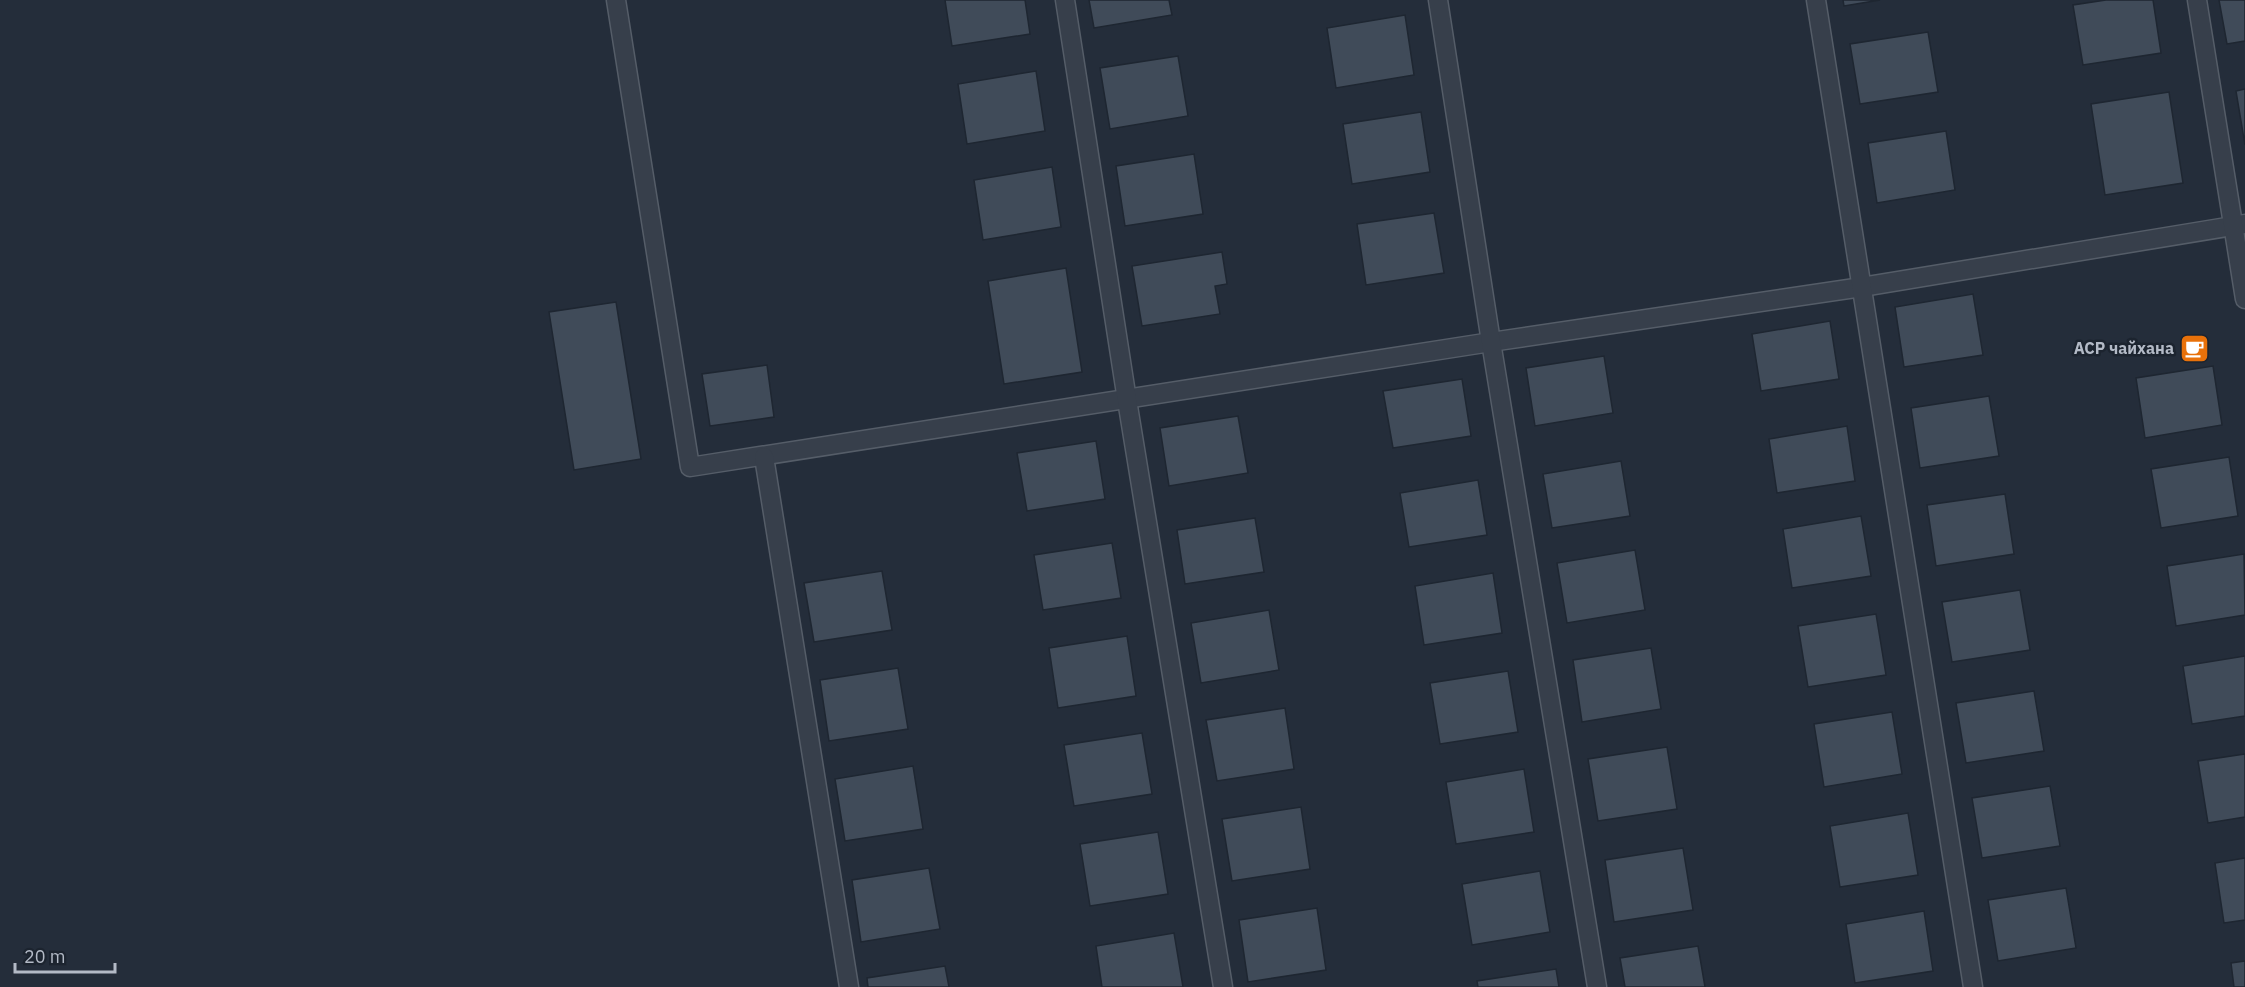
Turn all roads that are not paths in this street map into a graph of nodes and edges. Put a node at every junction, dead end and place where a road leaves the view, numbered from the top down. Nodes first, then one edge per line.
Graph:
1 (616, 0) edge
2 (1065, 0) edge
3 (1438, 0) edge
4 (1816, 0) edge
5 (2197, 0) edge
6 (2239, 225) edge
7 (1862, 287) junction
8 (2245, 299) edge
9 (1491, 342) junction
10 (1127, 400) junction
11 (764, 457) junction
12 (849, 987) edge
13 (1223, 987) edge
14 (1597, 987) edge
15 (1972, 987) edge

1 - 11 lane
2 - 10 lane
3 - 9 lane
4 - 7 lane
5 - 6 lane
6 - 7 lane
6 - 8 lane
7 - 9 lane
7 - 15 lane
9 - 10 lane
9 - 14 lane
10 - 11 lane
10 - 13 lane
11 - 12 lane

